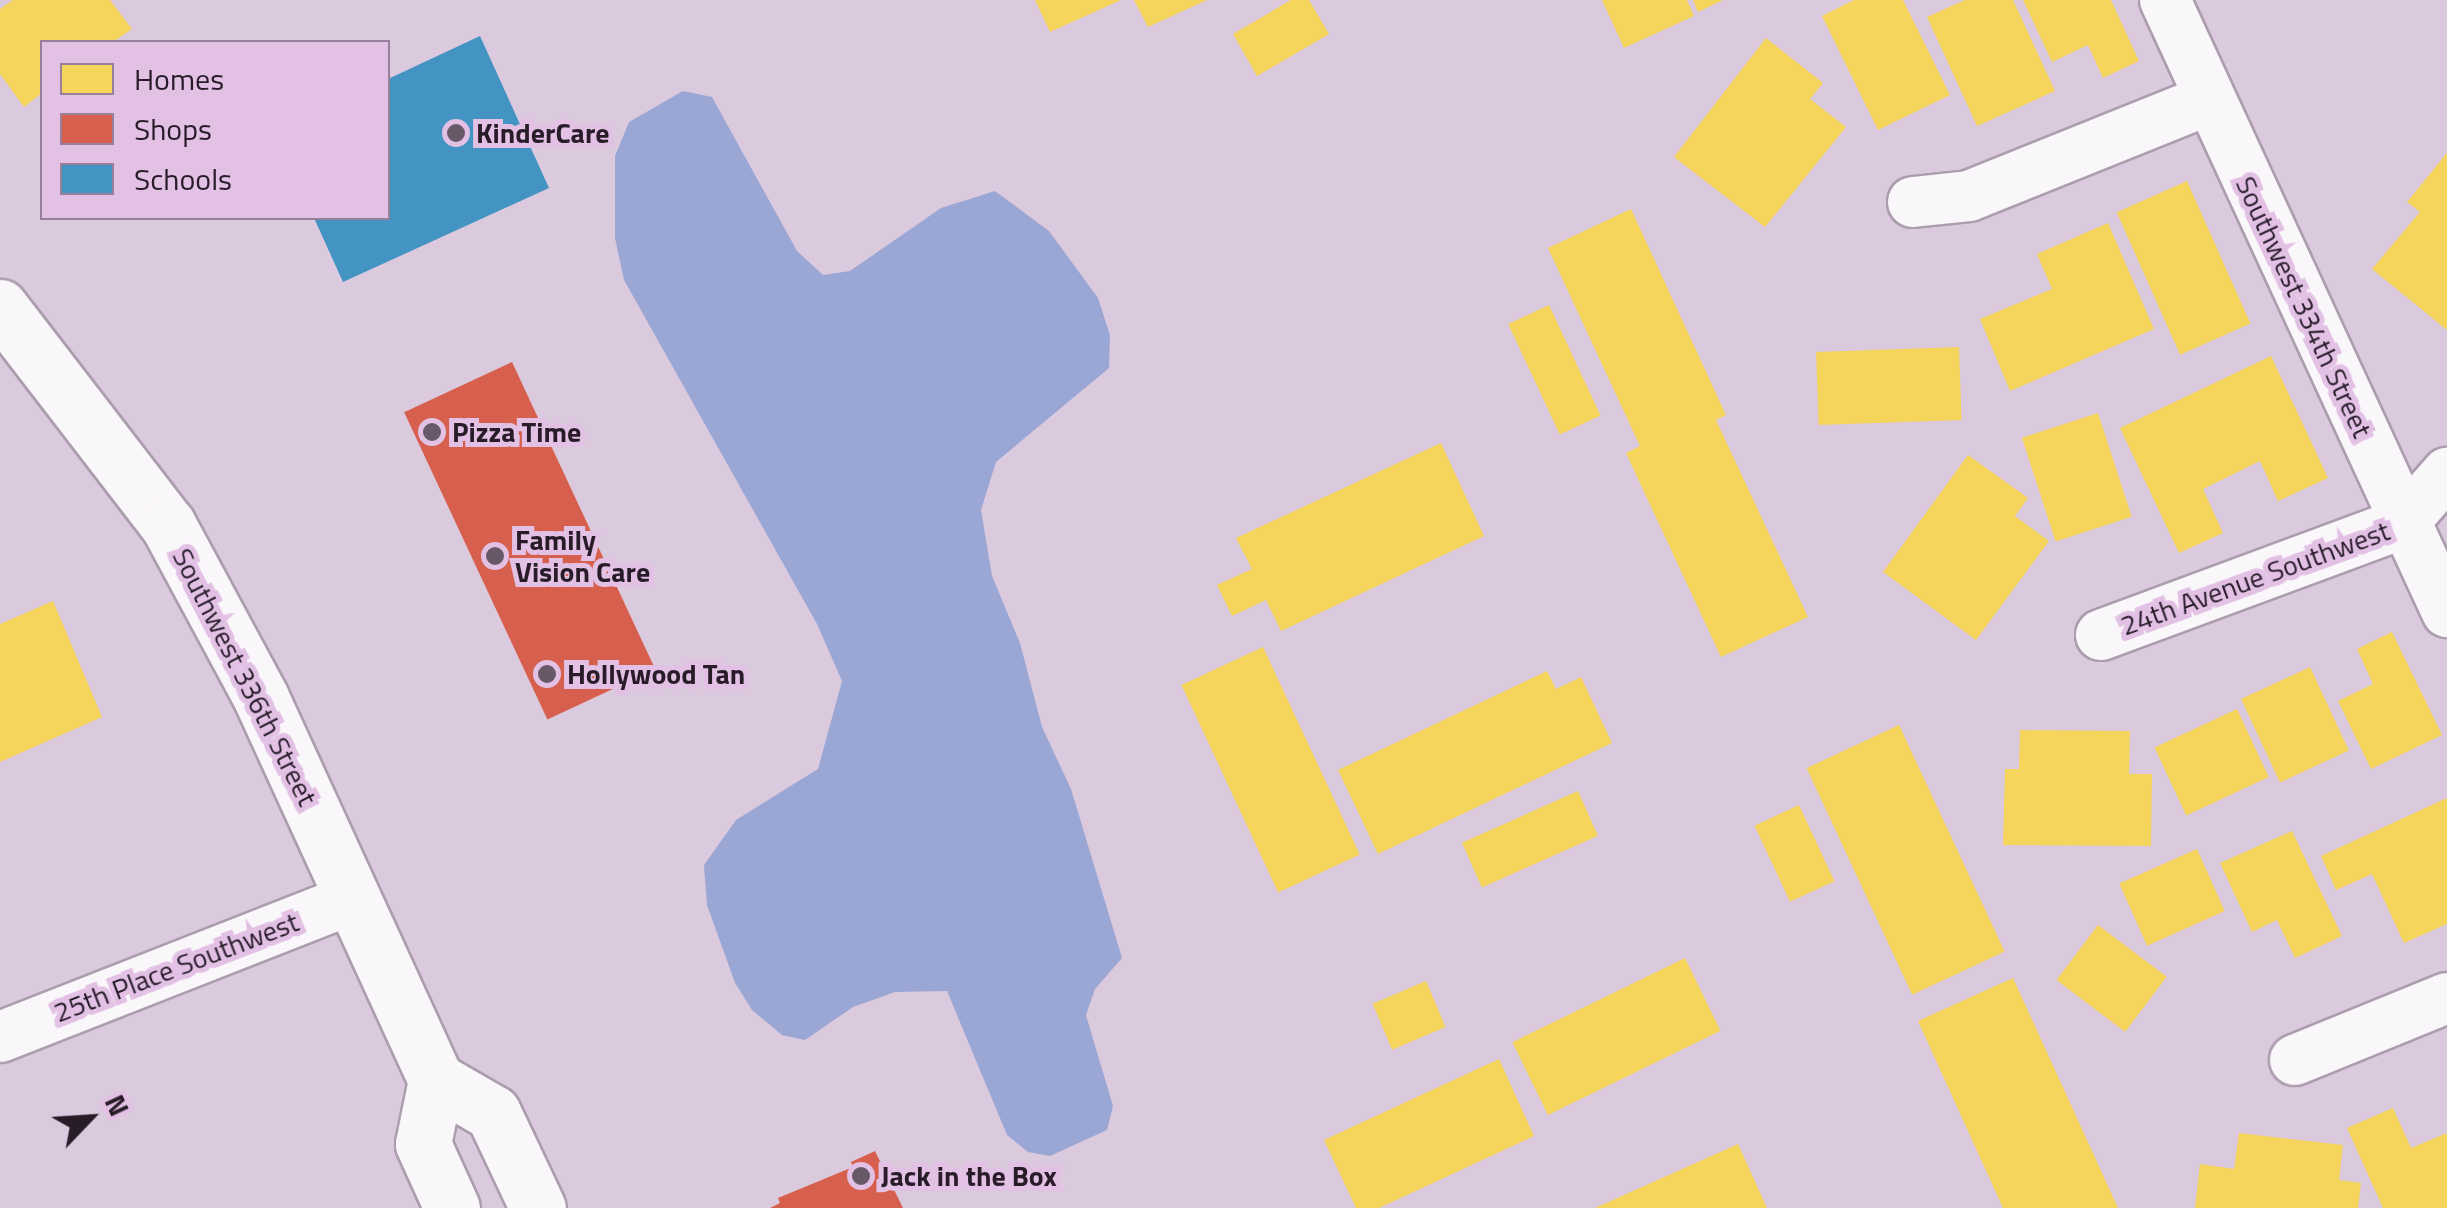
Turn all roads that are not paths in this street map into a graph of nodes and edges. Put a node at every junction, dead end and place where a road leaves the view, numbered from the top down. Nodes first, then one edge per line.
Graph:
1 (2165, 0) edge
2 (2208, 100) junction
3 (1913, 202) dead end
4 (0, 307) edge
5 (2447, 473) edge
6 (2403, 523) junction
7 (2447, 612) edge
8 (2101, 635) dead end
9 (352, 899) junction
10 (2447, 998) edge
11 (0, 1036) edge
12 (2294, 1060) dead end
13 (436, 1080) junction
14 (452, 1208) edge
15 (538, 1208) edge

1 - 2 street, Southwest 334th Street
2 - 3 street
2 - 6 street, Southwest 334th Street
4 - 9 main road, Southwest 336th Street
5 - 6 street, 24th Avenue Southwest
6 - 7 street, Southwest 334th Street
6 - 8 street, 24th Avenue Southwest
9 - 11 street, 25th Place Southwest
9 - 13 main road, Southwest 336th Street
10 - 12 street
13 - 14 main road
13 - 15 main road

